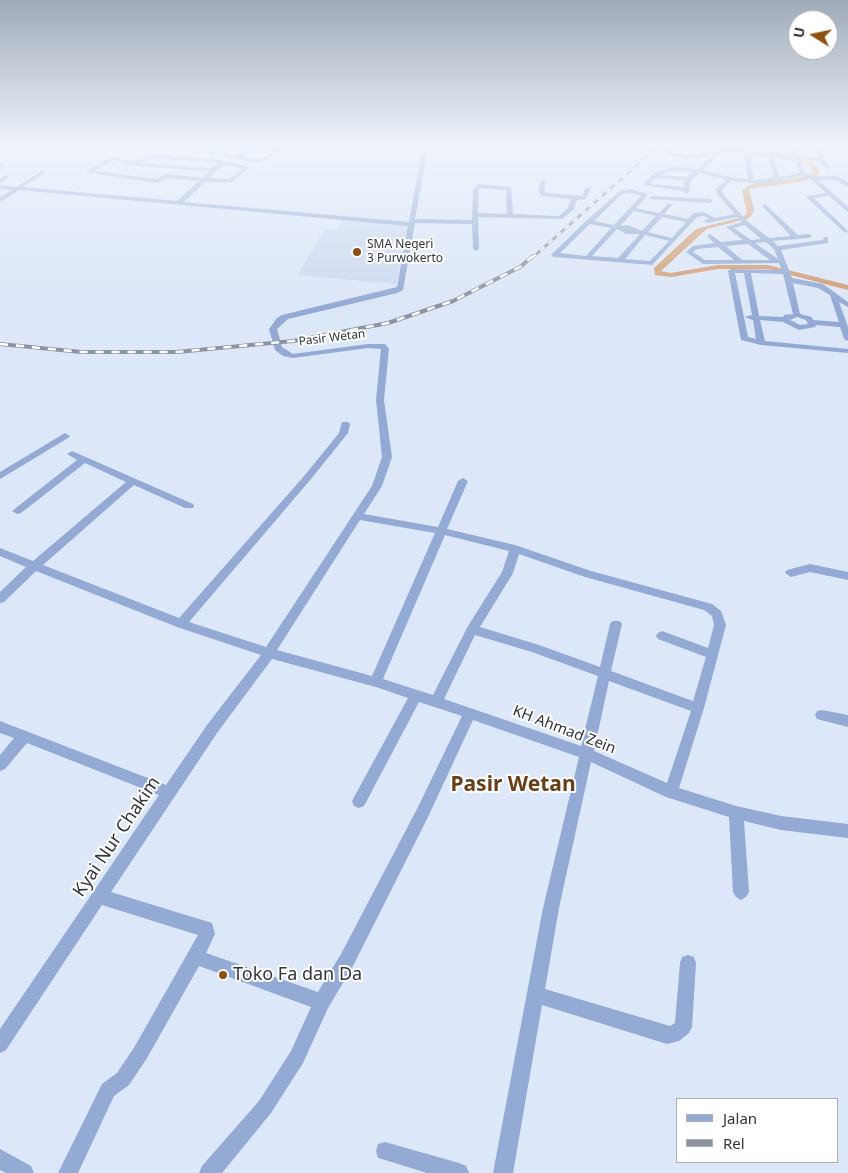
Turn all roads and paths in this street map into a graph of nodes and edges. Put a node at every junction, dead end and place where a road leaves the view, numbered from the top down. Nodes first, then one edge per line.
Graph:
1 (116, 198) edge
2 (186, 198) edge
3 (416, 198) edge
4 (476, 198) edge
5 (510, 198) edge
6 (543, 198) edge
7 (571, 198) edge
8 (574, 198) junction
9 (584, 198) edge
10 (616, 198) edge
11 (642, 198) edge
12 (652, 198) dead end
13 (724, 198) edge
14 (809, 198) edge
15 (836, 198) edge
16 (699, 200) junction
17 (710, 201) dead end
18 (542, 203) dead end
19 (179, 204) junction
20 (669, 205) dead end
21 (765, 206) dead end
22 (846, 206) edge
23 (633, 209) junction
24 (541, 210) dead end
25 (702, 214) junction
26 (661, 215) junction
27 (510, 216) junction
28 (475, 218) junction
29 (540, 218) junction
30 (743, 218) junction
31 (691, 219) junction
32 (712, 219) junction
33 (412, 222) junction
34 (588, 222) junction
35 (619, 228) junction
36 (847, 231) edge
37 (834, 232) dead end
38 (643, 233) junction
39 (710, 236) dead end
40 (809, 236) dead end
41 (796, 237) junction
42 (826, 238) dead end
43 (673, 240) junction
44 (767, 240) junction
45 (750, 242) junction
46 (720, 244) junction
47 (777, 248) junction
48 (476, 249) dead end
49 (588, 257) junction
50 (620, 260) junction
51 (740, 262) junction
52 (783, 268) junction
53 (747, 271) junction
54 (789, 280) junction
55 (833, 294) junction
56 (848, 305) edge
57 (738, 316) junction
58 (797, 316) junction
59 (755, 318) junction
60 (786, 320) junction
61 (812, 322) junction
62 (843, 325) junction
63 (799, 328) junction
64 (848, 339) edge
65 (761, 342) junction
66 (806, 348) junction
67 (848, 351) edge
68 (345, 424) dead end
69 (65, 436) dead end
70 (72, 454) dead end
71 (84, 459) junction
72 (0, 476) edge
73 (133, 481) junction
74 (463, 481) dead end
75 (189, 506) dead end
76 (16, 511) dead end
77 (357, 516) junction
78 (441, 531) junction
79 (515, 549) junction
80 (0, 552) edge
81 (34, 566) junction
82 (791, 573) dead end
83 (848, 576) edge
84 (0, 599) edge
85 (181, 624) junction
86 (616, 624) dead end
87 (472, 629) junction
88 (662, 636) dead end
89 (269, 653) junction
90 (712, 654) junction
91 (604, 675) junction
92 (376, 682) junction
93 (416, 695) junction
94 (436, 702) junction
95 (698, 708) junction
96 (470, 713) junction
97 (822, 715) dead end
98 (848, 721) edge
99 (0, 727) edge
100 (24, 737) junction
101 (587, 754) junction
102 (0, 765) edge
103 (671, 792) junction
104 (170, 793) junction
105 (359, 801) dead end
106 (736, 813) junction
107 (848, 831) edge
108 (740, 892) dead end
109 (100, 897) junction
110 (195, 957) junction
111 (688, 963) dead end
112 (535, 994) junction
113 (322, 1002) junction
114 (0, 1044) edge
115 (385, 1151) dead end
116 (0, 1159) edge
117 (24, 1173) edge
118 (68, 1173) edge
119 (209, 1173) edge
120 (459, 1173) edge
121 (504, 1173) edge

1 - 19 street
2 - 19 street
3 - 33 street, Pasir Wetan
4 - 28 street
5 - 27 street
6 - 18 street
7 - 8 street
8 - 9 street
8 - 29 street
10 - 34 street
11 - 23 street
12 - 16 street
13 - 30 street
14 - 36 street
15 - 22 street
16 - 17 street
16 - 25 street
19 - 33 street
20 - 26 street
21 - 41 street
23 - 26 street
23 - 35 street
24 - 29 street
25 - 31 street
25 - 32 street
26 - 31 street
26 - 38 street
27 - 28 street
27 - 29 street
28 - 33 street
28 - 48 street
30 - 32 street
30 - 44 street
30 - 45 street
31 - 32 street
31 - 43 street
33 - 77 street, Pasir Wetan
34 - 35 street
34 - 49 street
35 - 38 street
35 - 49 street
36 - 37 street
38 - 43 street
38 - 50 street
39 - 46 street
40 - 41 street
41 - 44 street
42 - 47 street
43 - 50 street
44 - 45 street
44 - 47 street
45 - 46 street
45 - 52 street
46 - 51 street
46 - 51 street
47 - 52 street
49 - 50 street
51 - 52 street
52 - 53 street
52 - 54 street
53 - 57 street
53 - 59 street
54 - 55 street
54 - 58 street
55 - 56 street
55 - 62 street
57 - 59 street
57 - 65 street
58 - 60 street
58 - 61 street
59 - 60 street
59 - 65 street
60 - 63 street
61 - 62 street
61 - 63 street
62 - 64 street
63 - 66 street
65 - 66 street
66 - 67 street
68 - 85 street
69 - 72 street
70 - 71 street
71 - 73 street
71 - 76 street
73 - 75 street
73 - 81 street
74 - 78 street
77 - 78 street
77 - 89 street, Pasir Wetan
78 - 79 street
78 - 92 street
79 - 87 street
79 - 90 street
80 - 81 street, KH Ahmad Zein
81 - 84 street
81 - 85 street, KH Ahmad Zein
82 - 83 street
85 - 89 street, KH Ahmad Zein
86 - 91 street
87 - 91 street
87 - 94 street
88 - 90 street
89 - 92 street, KH Ahmad Zein
89 - 104 street, Kyai Nur Chakim
90 - 95 street
91 - 95 street
91 - 101 street
92 - 93 street, KH Ahmad Zein
93 - 94 street, KH Ahmad Zein
93 - 105 street
94 - 96 street, KH Ahmad Zein
95 - 103 street
96 - 101 street, KH Ahmad Zein
96 - 113 street
97 - 98 street
99 - 100 street
100 - 102 street
100 - 104 street
101 - 103 street, KH Ahmad Zein
101 - 112 street
103 - 106 street, KH Ahmad Zein
104 - 109 street, Kyai Nur Chakim
106 - 107 street, KH Ahmad Zein
106 - 108 street
109 - 110 street
109 - 114 street, Kyai Nur Chakim
110 - 113 street
110 - 118 street
111 - 112 street
112 - 121 street
113 - 119 street
115 - 120 street
116 - 117 street

